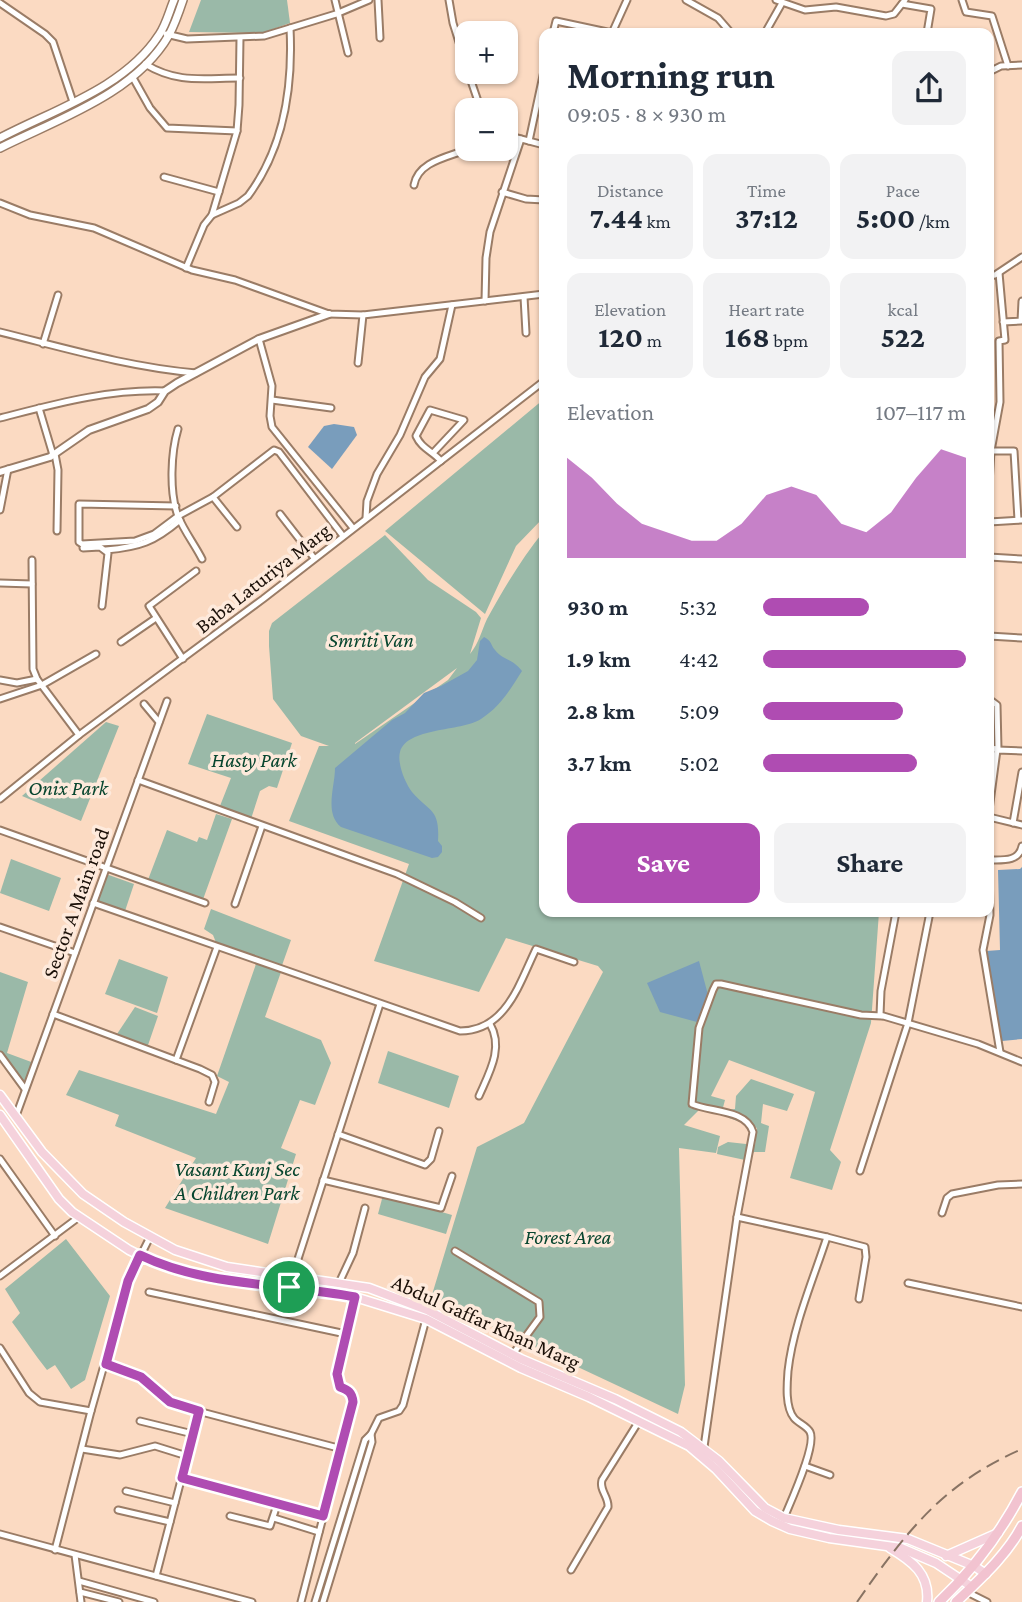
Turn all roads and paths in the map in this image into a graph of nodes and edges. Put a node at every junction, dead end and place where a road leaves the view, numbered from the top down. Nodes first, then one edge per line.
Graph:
1 (174, 0) edge
2 (183, 0) edge
3 (335, 0) edge
4 (369, 0) edge
5 (378, 0) edge
6 (449, 0) edge
7 (626, 0) edge
8 (686, 0) edge
9 (962, 0) edge
10 (779, 1) edge
11 (904, 2) edge
12 (0, 3) edge
13 (356, 4) edge
14 (337, 14) junction
15 (290, 28) junction
16 (554, 28) edge
17 (589, 28) edge
18 (614, 28) edge
19 (726, 28) edge
20 (767, 28) edge
21 (929, 28) edge
22 (455, 29) edge
23 (165, 33) junction
24 (240, 38) junction
25 (380, 38) dead end
26 (348, 53) dead end
27 (145, 64) junction
28 (1022, 65) edge
29 (1008, 66) junction
30 (994, 70) edge
31 (132, 76) junction
32 (240, 78) junction
33 (539, 94) edge
34 (72, 102) junction
35 (237, 131) junction
36 (0, 138) edge
37 (518, 138) edge
38 (521, 139) junction
39 (529, 141) junction
40 (539, 144) edge
41 (0, 148) edge
42 (455, 155) edge
43 (164, 177) dead end
44 (414, 186) dead end
45 (219, 191) junction
46 (502, 192) junction
47 (539, 200) edge
48 (0, 203) edge
49 (212, 215) junction
50 (1022, 257) edge
51 (186, 268) junction
52 (999, 273) junction
53 (994, 274) edge
54 (58, 295) dead end
55 (539, 295) edge
56 (524, 297) junction
57 (1022, 301) edge
58 (485, 302) junction
59 (452, 306) junction
60 (329, 314) junction
61 (363, 315) junction
62 (1003, 323) junction
63 (0, 332) edge
64 (526, 333) dead end
65 (259, 339) junction
66 (43, 344) junction
67 (358, 363) dead end
68 (199, 373) junction
69 (539, 385) edge
70 (165, 391) junction
71 (994, 396) edge
72 (999, 396) junction
73 (272, 400) junction
74 (39, 408) junction
75 (331, 408) dead end
76 (0, 418) edge
77 (178, 429) dead end
78 (994, 431) edge
79 (994, 451) edge
80 (433, 453) junction
81 (54, 454) junction
82 (441, 461) junction
83 (8, 469) junction
84 (0, 472) edge
85 (213, 497) junction
86 (176, 506) junction
87 (0, 510) edge
88 (280, 514) dead end
89 (179, 518) junction
90 (366, 518) junction
91 (1020, 520) edge
92 (994, 522) edge
93 (237, 527) dead end
94 (353, 528) junction
95 (57, 531) dead end
96 (343, 536) junction
97 (83, 548) dead end
98 (106, 550) junction
99 (994, 557) edge
100 (314, 558) junction
101 (202, 559) dead end
102 (1022, 559) edge
103 (32, 560) dead end
104 (196, 570) dead end
105 (0, 583) edge
106 (32, 584) junction
107 (103, 606) dead end
108 (156, 618) junction
109 (994, 636) edge
110 (1022, 638) edge
111 (121, 642) dead end
112 (96, 654) dead end
113 (183, 659) junction
114 (0, 680) edge
115 (40, 682) junction
116 (0, 699) edge
117 (167, 701) dead end
118 (994, 703) edge
119 (144, 704) dead end
120 (159, 722) junction
121 (79, 735) junction
122 (994, 749) edge
123 (998, 749) junction
124 (1022, 751) edge
125 (1022, 772) edge
126 (994, 776) edge
127 (138, 780) junction
128 (0, 799) edge
129 (994, 818) edge
130 (1013, 823) junction
131 (1022, 825) edge
132 (262, 826) junction
133 (0, 830) edge
134 (1022, 834) edge
135 (1022, 846) edge
136 (994, 860) edge
137 (106, 869) junction
138 (93, 903) junction
139 (205, 904) dead end
140 (235, 904) dead end
141 (895, 917) edge
142 (929, 917) edge
143 (990, 917) edge
144 (481, 918) dead end
145 (0, 927) edge
146 (217, 947) junction
147 (75, 953) junction
148 (575, 962) dead end
149 (380, 1004) junction
150 (53, 1014) junction
151 (882, 1016) junction
152 (908, 1023) junction
153 (489, 1024) junction
154 (1000, 1052) junction
155 (0, 1055) edge
156 (176, 1060) junction
157 (1022, 1062) edge
158 (25, 1089) junction
159 (0, 1095) edge
160 (479, 1096) dead end
161 (209, 1102) dead end
162 (0, 1115) edge
163 (15, 1117) junction
164 (439, 1131) dead end
165 (338, 1134) junction
166 (0, 1159) edge
167 (860, 1171) dead end
168 (452, 1176) dead end
169 (323, 1180) junction
170 (1022, 1184) edge
171 (365, 1208) dead end
172 (942, 1213) dead end
173 (79, 1217) junction
174 (737, 1217) junction
175 (55, 1236) junction
176 (150, 1237) junction
177 (827, 1237) junction
178 (455, 1251) dead end
179 (140, 1255) junction
180 (0, 1276) edge
181 (292, 1277) junction
182 (339, 1283) junction
183 (908, 1283) dead end
184 (289, 1287) junction
185 (149, 1292) dead end
186 (355, 1297) junction
187 (859, 1298) dead end
188 (1022, 1307) edge
189 (426, 1319) junction
190 (346, 1334) junction
191 (0, 1348) edge
192 (513, 1354) junction
193 (106, 1364) junction
194 (91, 1411) junction
195 (199, 1411) junction
196 (140, 1421) dead end
197 (639, 1421) junction
198 (193, 1434) junction
199 (371, 1434) junction
200 (704, 1447) junction
201 (82, 1449) junction
202 (342, 1449) junction
203 (187, 1456) junction
204 (805, 1466) junction
205 (830, 1475) dead end
206 (182, 1478) junction
207 (125, 1491) dead end
208 (1022, 1492) edge
209 (278, 1502) junction
210 (175, 1503) junction
211 (118, 1510) dead end
212 (230, 1516) dead end
213 (323, 1516) junction
214 (274, 1518) junction
215 (784, 1518) junction
216 (170, 1522) junction
217 (1022, 1526) edge
218 (1000, 1531) junction
219 (319, 1532) junction
220 (0, 1534) edge
221 (889, 1547) junction
222 (55, 1550) junction
223 (75, 1555) junction
224 (946, 1556) junction
225 (974, 1566) junction
226 (571, 1570) dead end
227 (986, 1574) junction
228 (156, 1576) junction
229 (962, 1580) junction
230 (79, 1581) junction
231 (969, 1590) junction
232 (80, 1592) junction
233 (81, 1602) edge
234 (119, 1602) edge
235 (154, 1602) edge
236 (252, 1602) edge
237 (301, 1602) edge
238 (315, 1602) edge
239 (323, 1602) edge
240 (927, 1602) edge
241 (939, 1602) edge
242 (956, 1602) edge
243 (987, 1602) edge

1 - 23 main road
2 - 23 main road
3 - 14 street
4 - 13 street
5 - 25 street
6 - 22 street
7 - 18 street
8 - 19 street
9 - 29 street
10 - 11 street
10 - 20 street
11 - 21 street
12 - 34 street
13 - 14 street
14 - 15 street
14 - 26 street
15 - 24 street
15 - 49 street
16 - 17 street
23 - 24 street
23 - 27 main road
23 - 34 main road
24 - 32 street
27 - 31 main road
27 - 32 street
28 - 29 street
29 - 30 street
31 - 35 street
31 - 41 main road
32 - 35 street
33 - 39 street
34 - 36 main road
35 - 45 street
37 - 38 street
38 - 39 street
38 - 46 street
39 - 40 street
42 - 44 street
43 - 45 street
45 - 49 street
46 - 47 street
46 - 58 street
48 - 51 street
49 - 51 street
50 - 52 street
51 - 60 street
52 - 53 street
52 - 62 street
54 - 66 street
55 - 56 street
56 - 58 street
56 - 64 street
57 - 62 street
58 - 59 street
59 - 61 street
59 - 90 street
60 - 61 street
60 - 65 street
61 - 67 street
62 - 72 street
63 - 66 street
65 - 68 street
65 - 73 street
66 - 68 street
68 - 70 street
69 - 82 street, Baba Laturiya Marg
70 - 74 street
70 - 81 street
71 - 72 street
72 - 78 street
73 - 75 street
73 - 94 street
74 - 76 street
74 - 81 street
77 - 86 street
79 - 91 street
80 - 80 street
80 - 82 street
81 - 83 street
81 - 95 street
82 - 90 street, Baba Laturiya Marg
83 - 84 street
83 - 87 street
85 - 89 street
85 - 93 street
85 - 96 street
86 - 89 street
86 - 89 street
88 - 100 street
89 - 98 street
89 - 101 street
90 - 94 street, Baba Laturiya Marg
91 - 92 street
94 - 96 street, Baba Laturiya Marg
96 - 100 street, Baba Laturiya Marg
97 - 98 street
98 - 107 street
99 - 102 street
100 - 113 street, Baba Laturiya Marg
103 - 106 street
104 - 108 street
105 - 106 street
106 - 115 street
108 - 111 street
108 - 113 street
109 - 110 street
112 - 115 street
113 - 121 street, Baba Laturiya Marg
114 - 115 street
115 - 116 street
115 - 121 street
117 - 120 street, Sector A Main road
118 - 123 street
119 - 120 street
120 - 127 street, Sector A Main road
121 - 128 street, Baba Laturiya Marg
122 - 123 street
123 - 124 street
123 - 126 street
125 - 130 street
127 - 132 street
127 - 137 street, Sector A Main road
129 - 130 street
130 - 131 street
131 - 134 street
132 - 140 street
132 - 144 street
133 - 137 street
135 - 136 street
137 - 138 street, Sector A Main road
137 - 139 street
138 - 146 street
138 - 147 street, Sector A Main road
141 - 151 street
142 - 152 street
143 - 154 street
145 - 147 street
146 - 149 street
146 - 156 street
147 - 150 street, Sector A Main road
148 - 153 street
149 - 153 street
149 - 165 street
150 - 156 street
150 - 158 street, Sector A Main road
151 - 152 street
151 - 174 street
152 - 154 street
152 - 167 street
153 - 160 street
154 - 157 street
155 - 158 street
156 - 161 street
158 - 163 street, Sector A Main road
159 - 163 main road, Abdul Gaffar Khan Marg
162 - 173 main road, Abdul Gaffar Khan Marg
163 - 176 main road, Abdul Gaffar Khan Marg
164 - 165 street
165 - 169 street
166 - 175 street
168 - 169 street
169 - 181 street
170 - 172 street
171 - 182 street
173 - 175 street
173 - 179 main road, Abdul Gaffar Khan Marg
174 - 177 street
174 - 200 street
175 - 180 street
176 - 179 street
176 - 181 main road, Abdul Gaffar Khan Marg
177 - 187 street
177 - 204 street
178 - 192 street
179 - 184 main road, Abdul Gaffar Khan Marg
179 - 193 street
181 - 182 main road, Abdul Gaffar Khan Marg
181 - 184 street
182 - 192 main road, Abdul Gaffar Khan Marg
183 - 188 street
184 - 186 main road, Abdul Gaffar Khan Marg
185 - 190 street
186 - 189 main road, Abdul Gaffar Khan Marg
186 - 190 street
189 - 197 main road, Abdul Gaffar Khan Marg
189 - 199 street
190 - 202 street
191 - 194 street
192 - 200 main road, Abdul Gaffar Khan Marg
193 - 194 street
193 - 195 street
194 - 201 street
195 - 198 street
195 - 202 street
196 - 198 street
197 - 221 main road, Abdul Gaffar Khan Marg
197 - 226 street
198 - 203 street
199 - 238 street
199 - 239 street
200 - 215 main road, Abdul Gaffar Khan Marg
201 - 203 street
201 - 222 street
202 - 213 street
203 - 206 street
204 - 205 street
204 - 215 street
206 - 209 street
206 - 210 street
207 - 210 street
208 - 218 highway
209 - 213 street
209 - 214 street
210 - 216 street
211 - 216 street
212 - 214 street
213 - 219 street
214 - 219 street
215 - 224 main road, Abdul Gaffar Khan Marg
216 - 228 street
217 - 227 highway
218 - 224 main road
218 - 225 highway
219 - 237 street
220 - 222 street
221 - 229 main road, Abdul Gaffar Khan Marg
221 - 240 main road
222 - 223 street
223 - 228 street
223 - 230 street
224 - 225 main road, Abdul Gaffar Khan Marg
225 - 227 main road, Abdul Gaffar Khan Marg
225 - 229 highway
227 - 231 highway
228 - 236 street
229 - 231 main road, Abdul Gaffar Khan Marg
229 - 241 highway
230 - 232 street
230 - 235 street
231 - 242 highway
231 - 243 street
232 - 233 street
232 - 234 street

